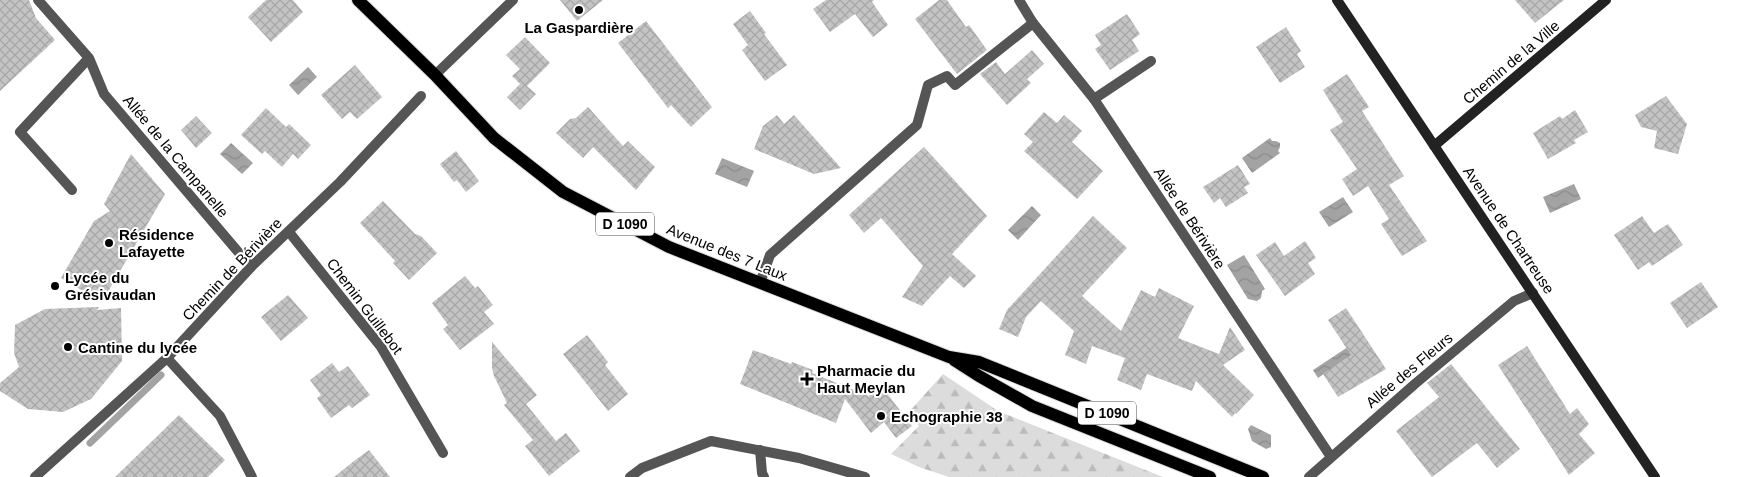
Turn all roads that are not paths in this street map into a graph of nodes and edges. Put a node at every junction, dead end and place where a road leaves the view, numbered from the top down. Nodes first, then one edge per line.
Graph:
1 (38, 0) edge
2 (358, 0) edge
3 (513, 0) edge
4 (1019, 0) edge
5 (1337, 0) edge
6 (1606, 0) edge
7 (1033, 22) junction
8 (89, 58) junction
9 (1151, 61) dead end
10 (435, 75) junction
11 (421, 96) dead end
12 (1094, 99) junction
13 (1434, 146) junction
14 (72, 190) dead end
15 (289, 232) junction
16 (251, 267) junction
17 (760, 283) junction
18 (1533, 293) junction
19 (950, 357) junction
20 (167, 358) junction
21 (760, 450) junction
22 (443, 453) dead end
23 (1330, 456) junction
24 (35, 477) edge
25 (252, 477) edge
26 (630, 477) edge
27 (764, 477) edge
28 (865, 477) edge
29 (1210, 477) edge
30 (1263, 477) edge
31 (1309, 477) edge
32 (1655, 477) edge

1 - 8 street, Allée de la Campanelle
2 - 10 main road, Avenue des 7 Laux / D 1090
3 - 10 street
4 - 7 street, Allée de Bérivière
5 - 13 street, Avenue de Chartreuse
6 - 13 street, Chemin de la Ville
7 - 12 street, Allée de Bérivière
7 - 17 street
8 - 14 street
8 - 16 street, Allée de la Campanelle
9 - 12 street
10 - 17 main road, Avenue des 7 Laux / D 1090
11 - 15 street, Chemin de Bérivière
12 - 23 street, Allée de Bérivière
13 - 18 street, Avenue de Chartreuse
15 - 16 street, Chemin de Bérivière
15 - 22 street, Chemin Guillebot
16 - 20 street, Chemin de Bérivière
17 - 19 main road, Avenue des 7 Laux / D 1090
18 - 23 street, Allée des Fleurs
18 - 32 street, Avenue de Chartreuse
19 - 29 main road, D 1090
19 - 30 main road, D 1090
20 - 24 street, Chemin de Bérivière
20 - 25 street
21 - 26 street
21 - 27 street
21 - 28 street
23 - 31 street, Allée des Fleurs

